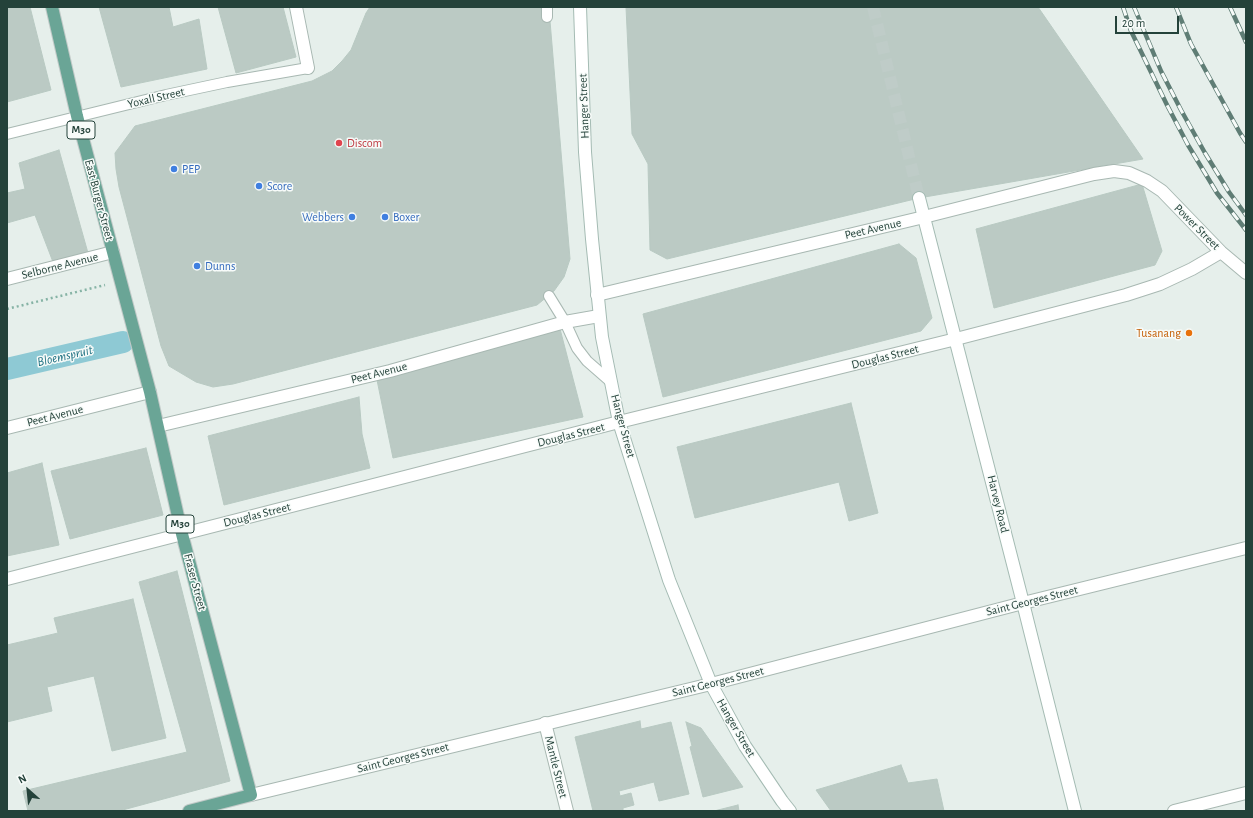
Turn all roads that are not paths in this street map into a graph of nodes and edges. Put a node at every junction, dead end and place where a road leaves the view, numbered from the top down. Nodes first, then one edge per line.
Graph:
1 (52, 7) edge
2 (296, 7) edge
3 (580, 7) edge
4 (308, 68) joint
5 (77, 116) junction
6 (7, 134) edge
7 (1147, 181) joint
8 (919, 198) tunnel mouth
9 (924, 217) junction
10 (113, 252) junction
11 (1221, 252) junction
12 (1246, 273) edge
13 (7, 279) edge
14 (597, 294) junction
15 (549, 296) dead end
16 (599, 316) junction
17 (565, 322) junction
18 (956, 339) junction
19 (611, 382) junction
20 (150, 392) junction
21 (619, 422) junction
22 (158, 426) junction
23 (7, 428) edge
24 (182, 534) junction
25 (1246, 548) edge
26 (7, 578) edge
27 (1023, 603) junction
28 (711, 684) junction
29 (545, 723) junction
30 (1246, 793) edge
31 (251, 795) junction
32 (189, 811) edge
33 (567, 811) edge
34 (790, 811) edge
35 (1074, 811) edge
36 (1174, 811) edge

1 - 5 main road, East Burger Street / M30
2 - 4 street
3 - 14 street, Hanger Street
4 - 5 lane, Yoxall Street
5 - 6 lane, Yoxall Street
5 - 10 main road, East Burger Street / M30
7 - 9 street, Peet Avenue
7 - 11 street, Power Street
8 - 9 street, Harvey Road
9 - 14 street, Peet Avenue
9 - 18 street, Harvey Road
10 - 13 street, Selborne Avenue
10 - 20 main road, Fraser Street / M30
11 - 12 street, Power Street
11 - 18 street, Douglas Street
14 - 16 street, Hanger Street
15 - 17 lane
16 - 17 street, Peet Avenue
16 - 19 street, Hanger Street
17 - 19 lane
17 - 22 street, Peet Avenue
18 - 21 street, Douglas Street
18 - 27 street, Harvey Road
19 - 21 street, Hanger Street
20 - 22 main road, Fraser Street / M30
20 - 23 street, Peet Avenue
21 - 24 street, Douglas Street
21 - 28 street, Hanger Street
22 - 24 main road, Fraser Street / M30
24 - 26 street, Douglas Street
24 - 31 main road, Fraser Street / M30
25 - 27 street, Saint Georges Street
27 - 28 street, Saint Georges Street
27 - 35 street, Harvey Road
28 - 29 street, Saint Georges Street
28 - 34 street, Hanger Street
29 - 31 street, Saint Georges Street
29 - 33 street, Mantle Street
30 - 36 street
31 - 32 main road, Saint Georges Street

